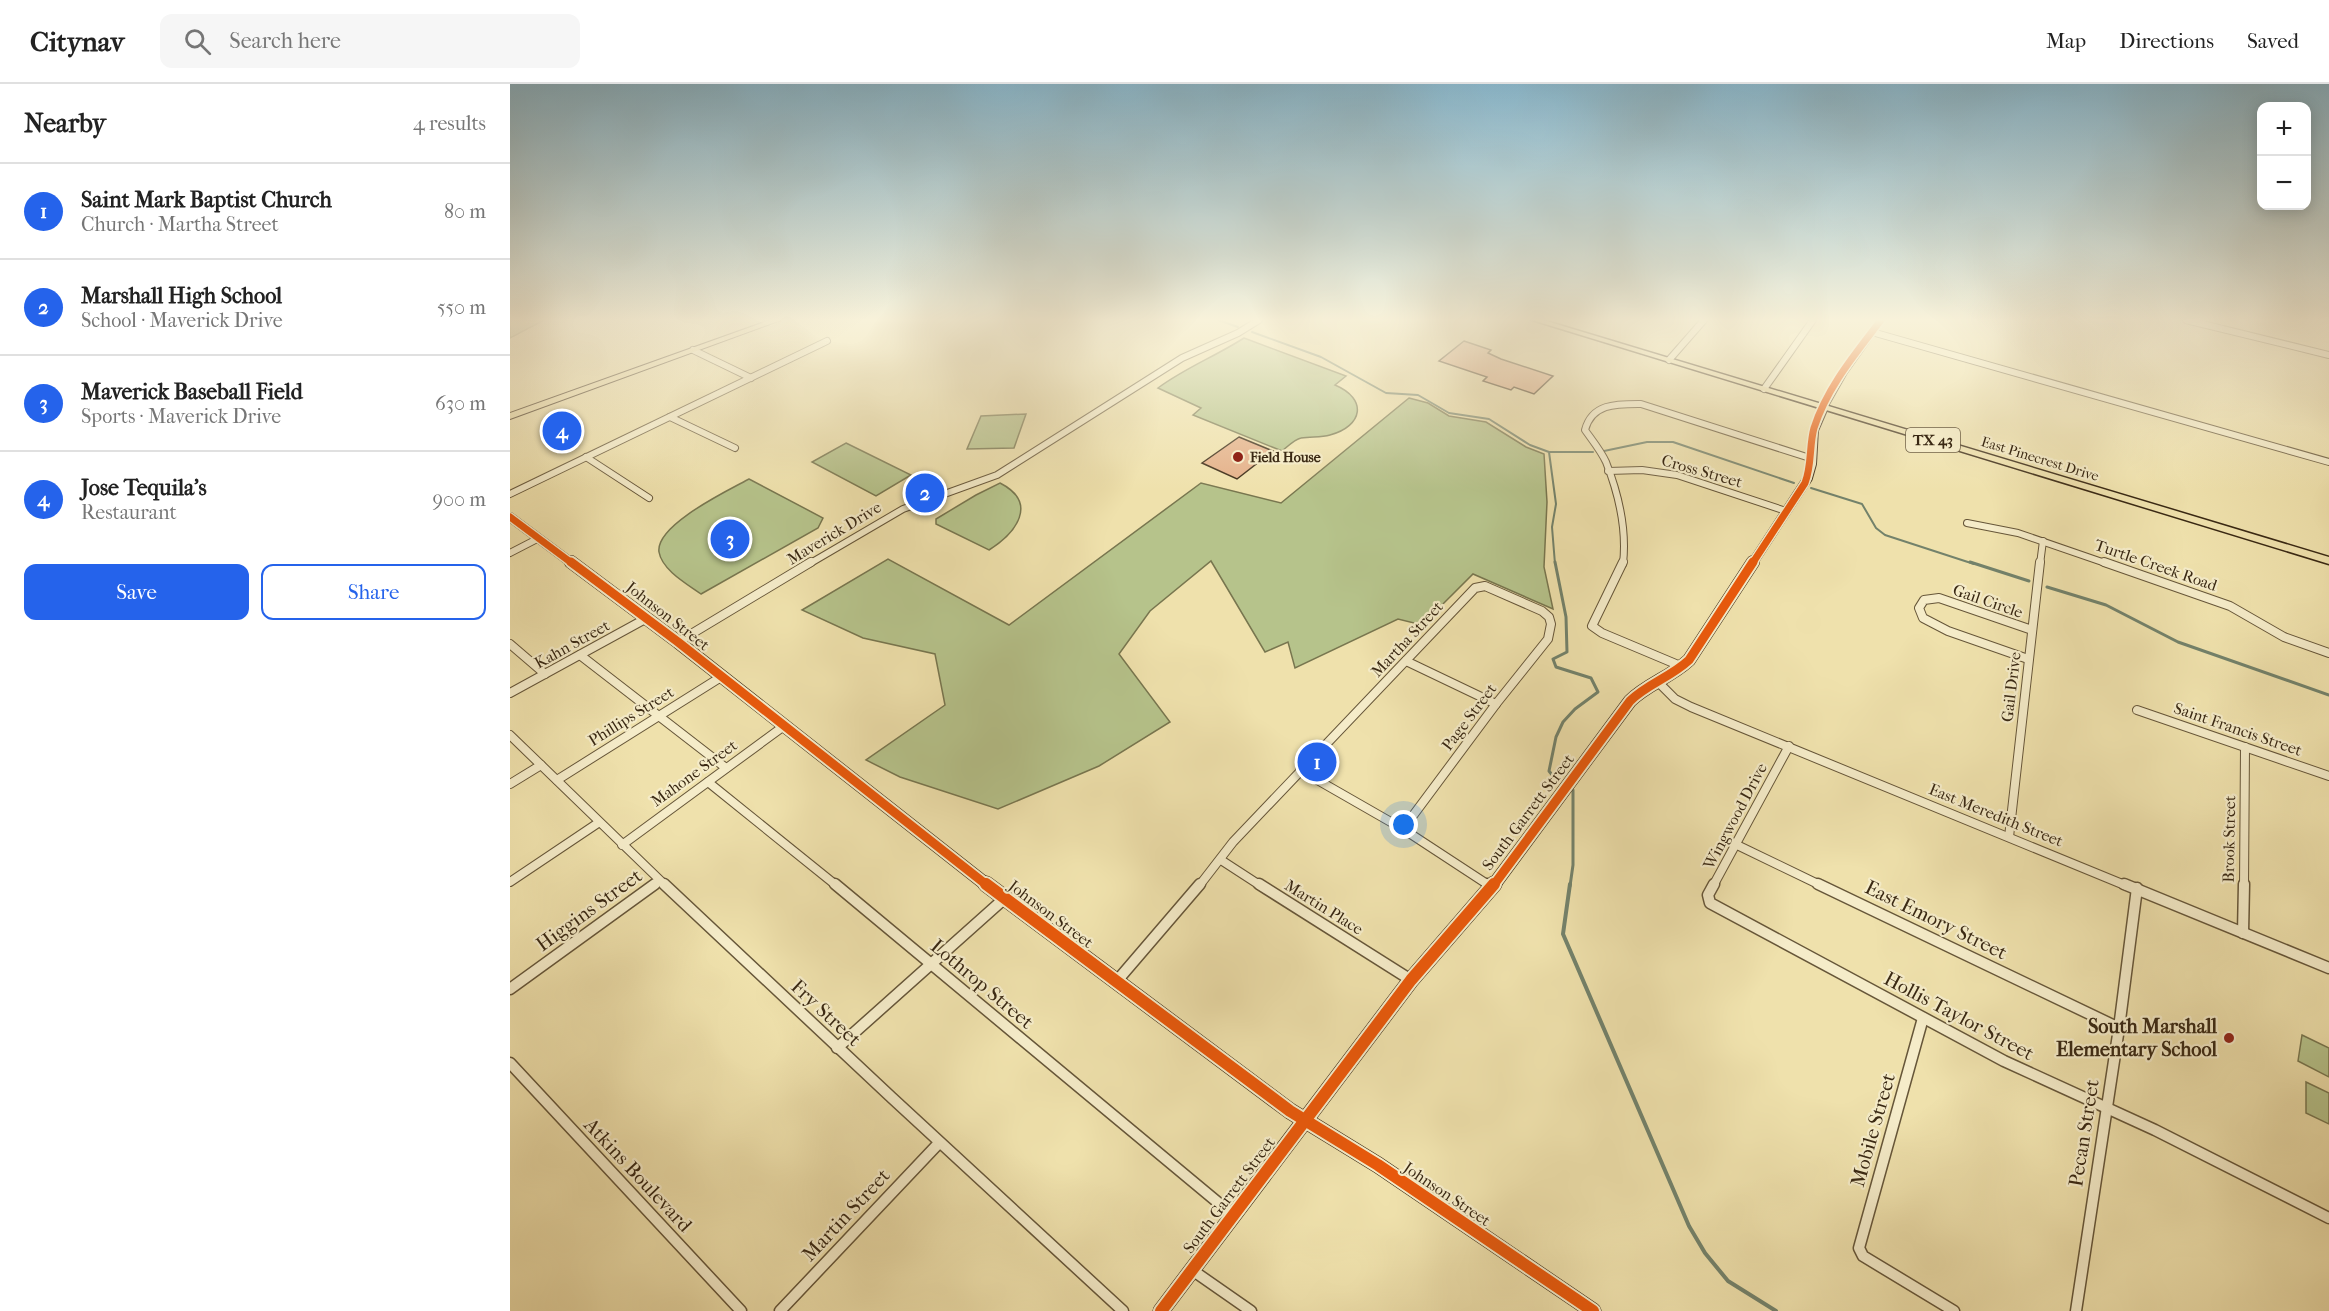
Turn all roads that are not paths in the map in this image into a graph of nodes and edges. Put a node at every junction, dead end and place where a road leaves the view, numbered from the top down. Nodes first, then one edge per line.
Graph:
1 (617, 377) edge
2 (1152, 377) edge
3 (1726, 377) edge
4 (1772, 377) edge
5 (1842, 377) edge
6 (2031, 377) edge
7 (751, 378) edge
8 (1764, 389) junction
9 (1824, 407) junction
10 (510, 416) edge
11 (670, 417) junction
12 (735, 448) dead end
13 (586, 457) junction
14 (1812, 459) junction
15 (2329, 462) edge
16 (1608, 471) junction
17 (510, 494) edge
18 (649, 498) dead end
19 (1786, 511) junction
20 (510, 516) edge
21 (1967, 523) dead end
22 (539, 538) junction
23 (2043, 542) junction
24 (510, 553) edge
25 (2329, 561) edge
26 (647, 618) junction
27 (1551, 620) joint
28 (2032, 630) junction
29 (678, 642) junction
30 (510, 644) edge
31 (2329, 654) edge
32 (580, 655) junction
33 (2028, 659) junction
34 (1406, 661) junction
35 (1683, 667) junction
36 (545, 674) junction
37 (721, 676) junction
38 (1658, 682) junction
39 (510, 693) edge
40 (1496, 704) junction
41 (2137, 710) dead end
42 (659, 716) junction
43 (784, 726) junction
44 (510, 735) edge
45 (1789, 746) junction
46 (2245, 747) junction
47 (541, 765) junction
48 (726, 768) junction
49 (1300, 770) junction
50 (2329, 776) edge
51 (557, 780) junction
52 (708, 782) junction
53 (510, 784) edge
54 (598, 823) junction
55 (1403, 829) junction
56 (2009, 837) junction
57 (1737, 844) junction
58 (622, 845) junction
59 (1221, 860) junction
60 (659, 881) junction
61 (510, 882) edge
62 (1492, 887) junction
63 (2137, 888) junction
64 (1005, 898) junction
65 (1707, 900) joint
66 (2243, 933) junction
67 (929, 963) junction
68 (2329, 968) edge
69 (1411, 980) junction
70 (1116, 982) junction
71 (510, 989) edge
72 (1923, 1018) junction
73 (2119, 1028) junction
74 (837, 1048) junction
75 (510, 1063) edge
76 (2106, 1107) junction
77 (1304, 1119) junction
78 (939, 1143) junction
79 (1233, 1215) junction
80 (2329, 1218) edge
81 (1192, 1270) junction
82 (741, 1311) edge
83 (780, 1311) edge
84 (1123, 1311) edge
85 (1161, 1311) edge
86 (1251, 1311) edge
87 (1593, 1311) edge
88 (1954, 1311) edge
89 (2076, 1311) edge

1 - 10 highway
2 - 29 street, Maverick Drive
3 - 8 main road, East Pinecrest Drive / TX 43
4 - 8 street
5 - 9 street, South Garrett Street
6 - 15 street
7 - 11 street
8 - 9 main road, East Pinecrest Drive / TX 43
9 - 14 street, South Garrett Street
9 - 25 main road, East Pinecrest Drive / TX 43
11 - 12 street
11 - 13 street
13 - 17 street
13 - 18 street
14 - 16 street
14 - 19 street, South Garrett Street
16 - 19 street, Cross Street
16 - 35 street
19 - 35 street, South Garrett Street
20 - 22 street, Johnson Street
21 - 23 street, Turtle Creek Road
22 - 24 street
22 - 26 street, Johnson Street
23 - 28 street, Gail Drive
23 - 31 street, Turtle Creek Road
26 - 29 street, Johnson Street
26 - 32 street, Kahn Street
27 - 34 street, Martha Street
27 - 40 street, Page Street
28 - 33 street, Gail Drive
28 - 33 street, Gail Circle
29 - 37 street, Johnson Street
30 - 36 street
32 - 36 street, Kahn Street
32 - 42 street
33 - 56 street, Gail Drive
34 - 40 street
34 - 49 street, Martha Street
35 - 38 street, South Garrett Street
36 - 39 street, Kahn Street
37 - 42 street, Phillips Street
37 - 43 street, Johnson Street
38 - 45 street, East Meredith Street
38 - 62 street, South Garrett Street
40 - 55 street, Page Street
41 - 46 street, Saint Francis Street
42 - 48 street
42 - 51 street, Phillips Street
43 - 48 street, Mahone Street
43 - 64 street, Johnson Street
44 - 47 street, Fry Street
45 - 56 street, East Meredith Street
45 - 57 street, Wingwood Drive
46 - 50 street, Saint Francis Street
46 - 66 street, Brook Street
47 - 51 street, Fry Street
47 - 53 street
48 - 52 street, Mahone Street
49 - 55 street
49 - 59 street, Martha Street
51 - 54 street, Fry Street
52 - 58 street, Mahone Street
52 - 67 street, Lothrop Street
54 - 58 street, Fry Street
54 - 61 street
55 - 62 street
56 - 63 street, East Meredith Street
57 - 65 street, Wingwood Drive
57 - 73 street, East Emory Street
58 - 60 street, Fry Street
59 - 69 street, Martin Place
59 - 70 street, Martha Street
60 - 71 street, Higgins Street
60 - 74 street, Fry Street
62 - 69 street, South Garrett Street
63 - 66 street, East Meredith Street
63 - 73 street, Pecan Street
64 - 67 street
64 - 70 street, Johnson Street
65 - 72 street, Hollis Taylor Street
66 - 68 street, East Meredith Street
67 - 74 street
67 - 79 street, Lothrop Street
69 - 77 street, South Garrett Street
70 - 77 street, Johnson Street
72 - 76 street, Hollis Taylor Street
72 - 88 street, Mobile Street
73 - 76 street, Pecan Street
74 - 78 street, Fry Street
75 - 82 street, Atkins Boulevard
76 - 80 street, Hollis Taylor Street
76 - 89 street, Pecan Street
77 - 79 street, South Garrett Street
77 - 87 street, Johnson Street
78 - 83 street, Martin Street
78 - 84 street, Fry Street
79 - 81 street, South Garrett Street
81 - 85 street, South Garrett Street
81 - 86 street

